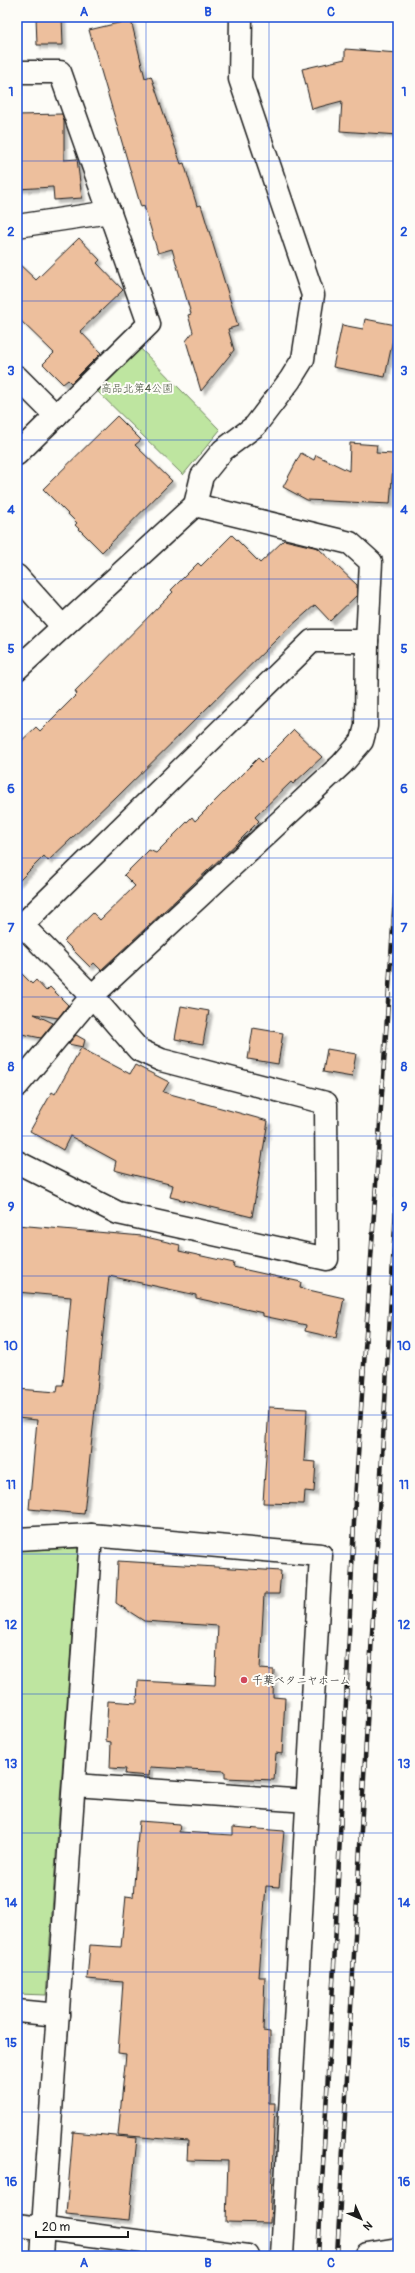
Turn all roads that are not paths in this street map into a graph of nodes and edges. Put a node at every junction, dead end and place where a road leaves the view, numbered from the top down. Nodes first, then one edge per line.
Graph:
1 (241, 17) edge
2 (17, 72) edge
3 (110, 212) junction
4 (17, 226) edge
5 (17, 377) edge
6 (56, 416) junction
7 (17, 454) edge
8 (195, 505) junction
9 (17, 576) edge
10 (62, 626) junction
11 (366, 641) junction
12 (17, 669) edge
13 (19, 923) edge
14 (92, 996) junction
15 (17, 1086) edge
16 (17, 1162) edge
17 (91, 1535) junction
18 (17, 1539) edge
19 (74, 1785) junction
20 (307, 1801) junction
21 (17, 2011) edge
22 (58, 2015) junction
23 (17, 2226) edge
24 (43, 2229) junction
25 (398, 2249) edge
26 (367, 2254) dead end
27 (41, 2256) edge
28 (248, 2256) edge
29 (282, 2256) edge

1 - 8 street
2 - 3 street
3 - 4 street
3 - 6 street
5 - 6 street
6 - 7 street
8 - 10 street
8 - 11 street
9 - 10 street
10 - 12 street
11 - 13 street
11 - 14 street
13 - 14 street
14 - 15 street
14 - 16 street
17 - 18 street
17 - 19 street
17 - 20 street
19 - 20 street
19 - 22 street
20 - 29 street
21 - 22 street
22 - 24 street
23 - 24 street
24 - 27 street
24 - 28 street
25 - 26 street

